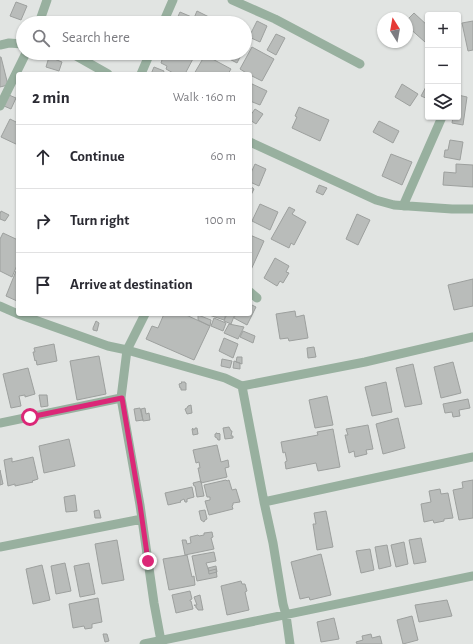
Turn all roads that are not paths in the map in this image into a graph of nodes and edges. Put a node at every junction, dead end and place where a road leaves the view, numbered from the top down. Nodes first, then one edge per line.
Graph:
1 (47, 0) edge
2 (172, 0) edge
3 (232, 0) edge
4 (41, 16) edge
5 (166, 16) edge
6 (16, 44) edge
7 (0, 46) edge
8 (23, 60) edge
9 (83, 60) edge
10 (147, 60) edge
11 (360, 64) dead end
12 (17, 72) edge
13 (104, 72) edge
14 (142, 72) edge
15 (16, 73) edge
16 (0, 106) edge
17 (441, 120) edge
18 (252, 143) edge
19 (403, 206) junction
20 (473, 209) edge
21 (0, 306) edge
22 (16, 312) edge
23 (26, 316) edge
24 (145, 316) edge
25 (473, 337) edge
26 (127, 350) junction
27 (242, 386) junction
28 (122, 398) junction
29 (0, 423) edge
30 (473, 457) edge
31 (264, 502) junction
32 (142, 519) junction
33 (0, 547) edge
34 (473, 576) edge
35 (286, 615) junction
36 (161, 641) junction
37 (144, 644) edge
38 (290, 644) edge

1 - 4 street
2 - 5 street
3 - 11 street
6 - 7 street
8 - 12 street
9 - 13 street
10 - 14 street
15 - 16 street
17 - 19 street
18 - 19 street
19 - 20 street
21 - 22 street
23 - 26 street
24 - 26 street
25 - 27 street
26 - 27 street
26 - 28 street
27 - 31 street
28 - 29 street
28 - 32 street
30 - 31 street
31 - 35 street
32 - 33 street
32 - 36 street
34 - 35 street
35 - 36 street
35 - 38 street
36 - 37 street

